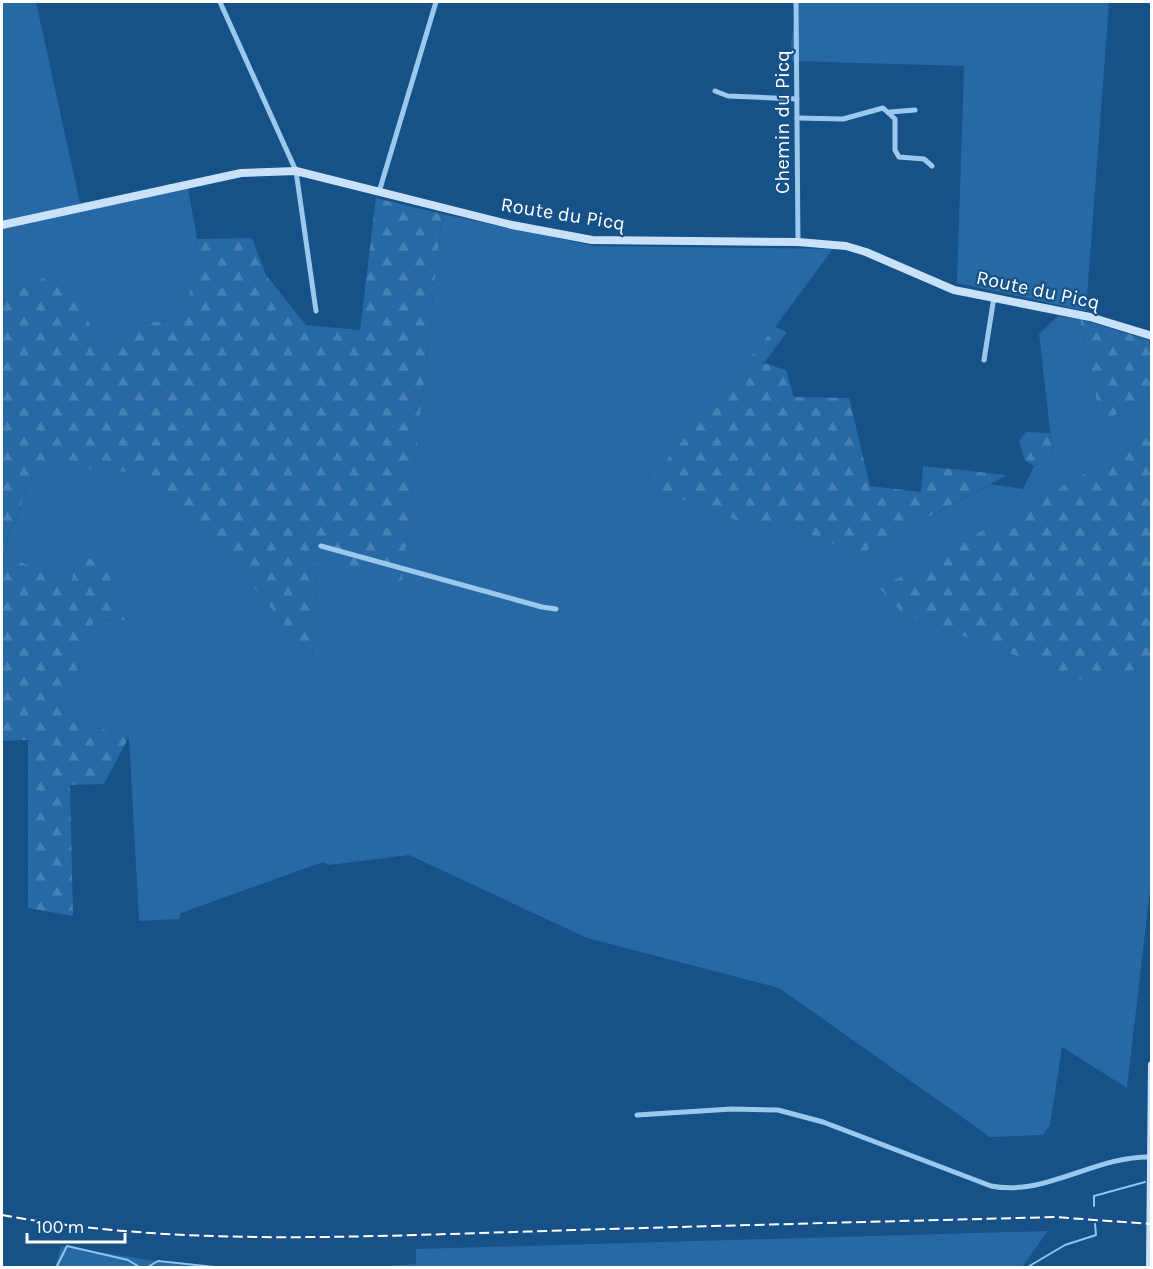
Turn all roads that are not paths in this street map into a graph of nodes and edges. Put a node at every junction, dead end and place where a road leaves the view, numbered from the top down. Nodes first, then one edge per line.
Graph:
1 (220, 2) edge
2 (436, 2) edge
3 (796, 2) edge
4 (715, 92) dead end
5 (797, 99) junction
6 (915, 110) dead end
7 (890, 112) junction
8 (797, 118) junction
9 (932, 166) dead end
10 (296, 171) junction
11 (379, 192) junction
12 (2, 225) edge
13 (798, 242) junction
14 (994, 297) junction
15 (316, 311) dead end
16 (1152, 336) edge
17 (984, 360) dead end
18 (321, 546) dead end
19 (556, 609) dead end
20 (1152, 1065) edge
21 (637, 1115) dead end
22 (1151, 1157) edge
23 (1150, 1268) edge

1 - 10 street
2 - 11 street
3 - 5 street, Chemin du Picq
4 - 5 street
5 - 8 street, Chemin du Picq
6 - 7 street
7 - 8 street
7 - 9 street
8 - 13 street, Chemin du Picq
10 - 11 street, Route du Picq
10 - 12 street, Route du Picq
10 - 15 street
11 - 13 street, Route du Picq
13 - 14 street, Route du Picq
14 - 16 street, Route du Picq
14 - 17 street
18 - 19 street
20 - 22 street
21 - 22 street
22 - 23 street

